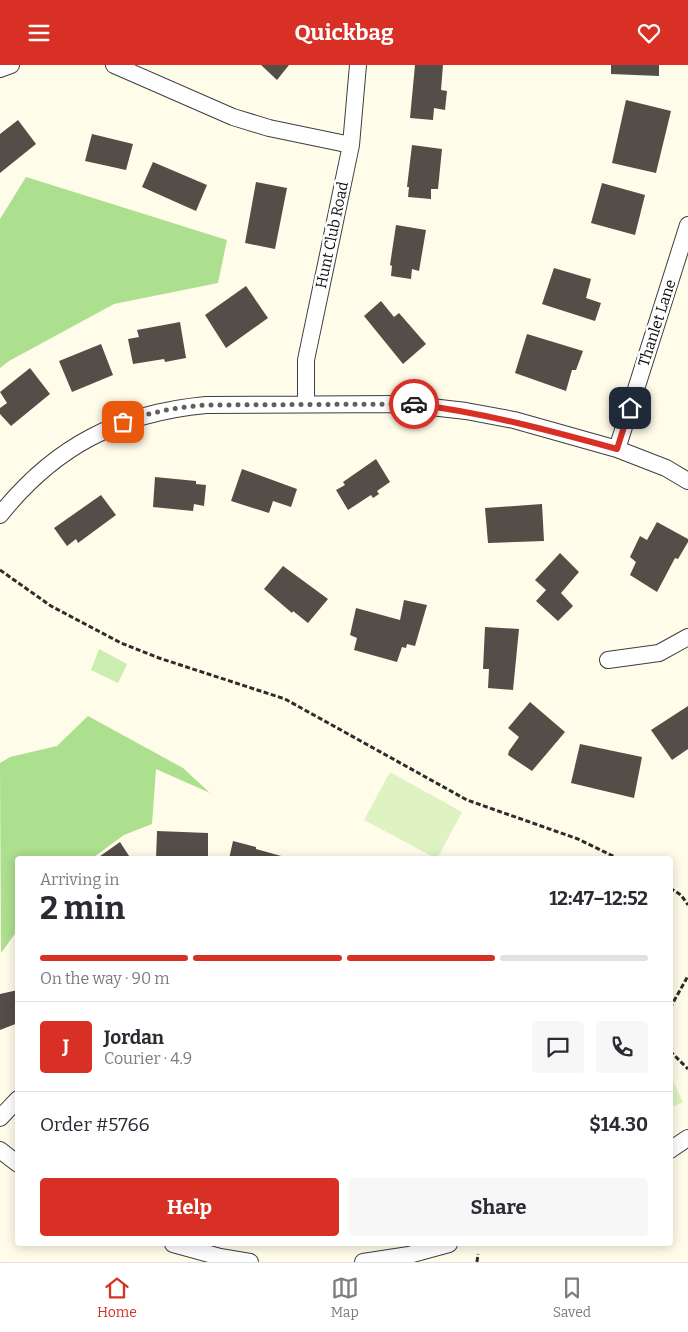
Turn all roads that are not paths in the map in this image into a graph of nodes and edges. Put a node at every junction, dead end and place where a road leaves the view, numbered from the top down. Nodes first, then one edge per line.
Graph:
1 (11, 65) edge
2 (114, 65) edge
3 (358, 65) edge
4 (0, 69) edge
5 (350, 145) junction
6 (688, 225) edge
7 (306, 404) junction
8 (617, 449) junction
9 (688, 481) edge
10 (0, 515) edge
11 (688, 637) edge
12 (608, 660) dead end
13 (15, 1102) edge
14 (0, 1118) edge
15 (688, 1138) edge
16 (673, 1147) edge
17 (0, 1150) edge
18 (15, 1162) edge
19 (179, 1246) edge
20 (442, 1246) edge
21 (220, 1260) edge
22 (250, 1262) edge
23 (363, 1262) edge

1 - 4 street
2 - 5 street
3 - 5 street, Hunt Club Road
5 - 7 street, Hunt Club Road
6 - 8 street, Thanlet Lane
7 - 8 street
7 - 10 street
8 - 9 street
11 - 12 street
13 - 14 street
15 - 16 street
17 - 18 street
19 - 21 street
20 - 23 street
21 - 22 street

